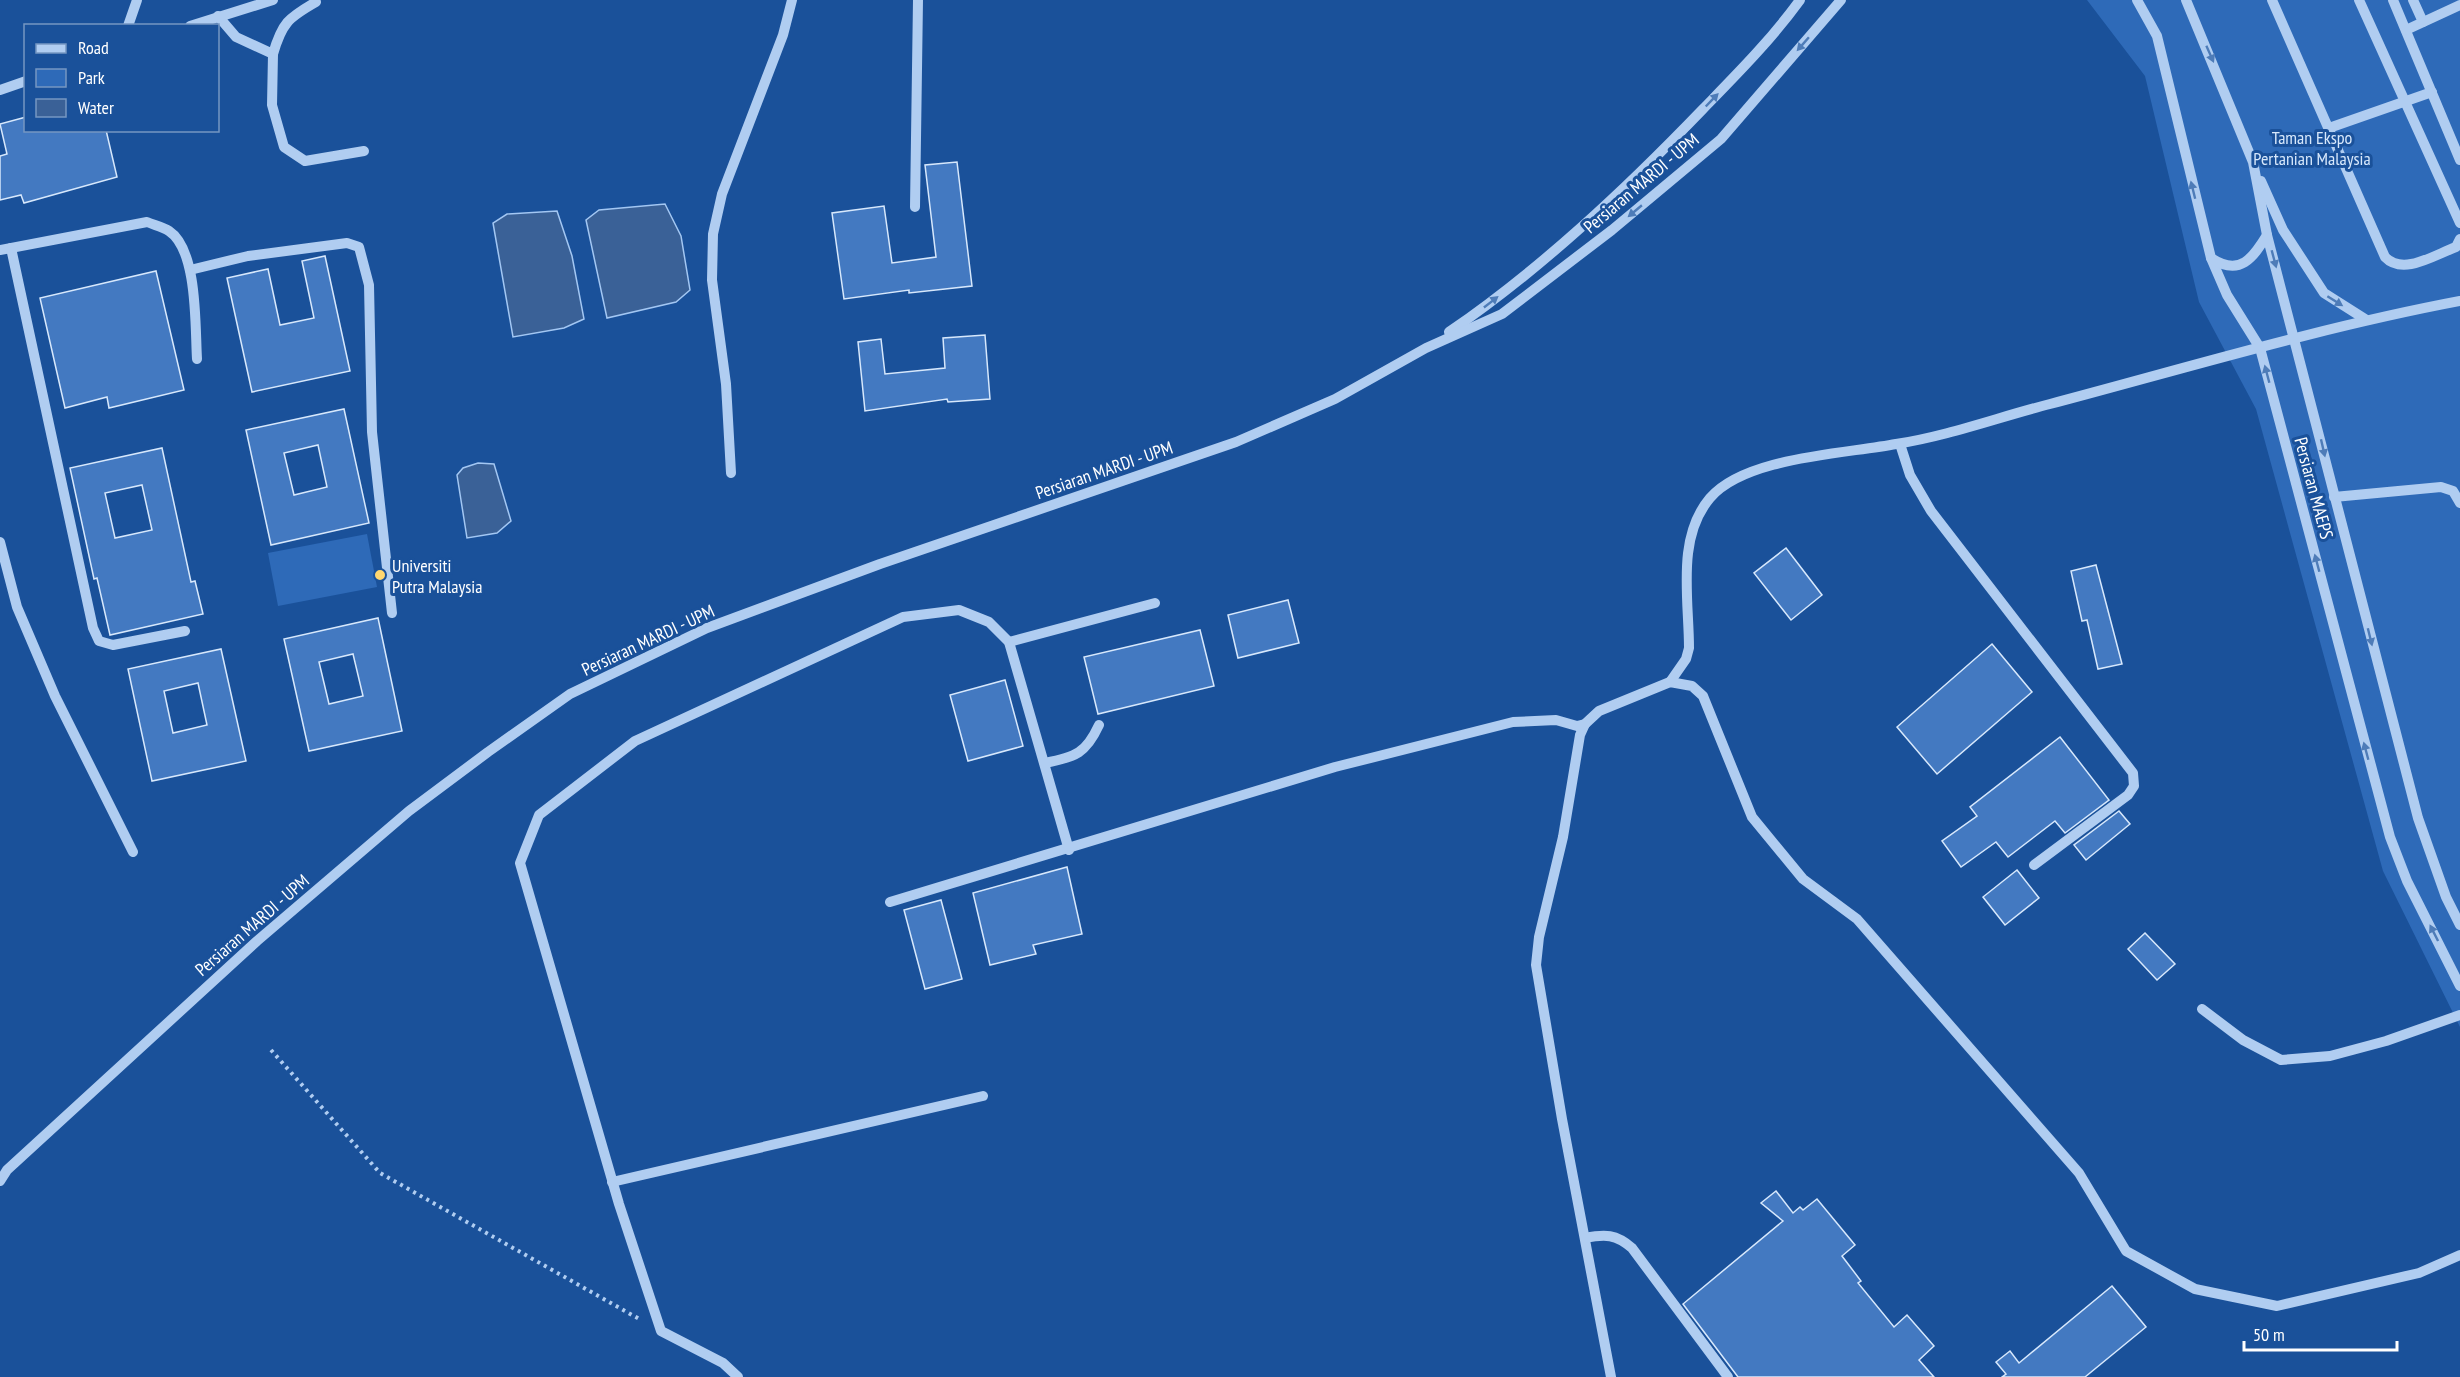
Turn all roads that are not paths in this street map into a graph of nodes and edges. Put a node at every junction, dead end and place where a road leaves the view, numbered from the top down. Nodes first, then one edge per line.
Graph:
1 (137, 0) edge
2 (273, 0) edge
3 (792, 0) edge
4 (918, 0) edge
5 (1800, 0) edge
6 (1841, 0) edge
7 (2137, 0) edge
8 (2186, 0) edge
9 (2272, 0) edge
10 (2359, 0) edge
11 (2393, 0) edge
12 (2413, 0) edge
13 (316, 2) dead end
14 (2460, 5) edge
15 (218, 16) junction
16 (2423, 22) junction
17 (130, 24) edge
18 (196, 24) edge
19 (2406, 30) junction
20 (273, 54) junction
21 (24, 82) edge
22 (0, 90) edge
23 (2432, 93) junction
24 (2406, 103) junction
25 (2329, 128) junction
26 (364, 151) dead end
27 (2460, 160) edge
28 (2253, 162) junction
29 (915, 207) dead end
30 (2460, 223) edge
31 (2267, 235) junction
32 (2460, 239) edge
33 (6, 249) edge
34 (2211, 258) junction
35 (190, 270) junction
36 (2460, 301) edge
37 (2365, 319) junction
38 (2294, 338) junction
39 (1426, 348) junction
40 (2260, 348) junction
41 (197, 359) dead end
42 (1900, 444) junction
43 (731, 473) dead end
44 (2334, 497) junction
45 (2460, 503) edge
46 (0, 542) edge
47 (1155, 603) dead end
48 (392, 613) dead end
49 (185, 631) dead end
50 (1009, 642) junction
51 (1670, 682) junction
52 (1585, 724) junction
53 (1099, 725) dead end
54 (1045, 763) junction
55 (1069, 850) junction
56 (133, 852) dead end
57 (2034, 865) dead end
58 (890, 902) dead end
59 (2460, 924) edge
60 (2460, 986) edge
61 (2202, 1009) dead end
62 (2460, 1015) edge
63 (983, 1096) dead end
64 (3, 1171) edge
65 (0, 1181) edge
66 (612, 1182) junction
67 (1585, 1238) junction
68 (2460, 1255) edge
69 (738, 1377) edge
70 (1611, 1377) edge
71 (1728, 1377) edge

1 - 17 street
2 - 15 street
3 - 43 street
4 - 29 street
39 -> 5 street, Persiaran MARDI - UPM
6 -> 39 street, Persiaran MARDI - UPM
34 -> 7 street, Persiaran MAEPS
8 -> 28 street, Persiaran MAEPS
9 - 25 street
10 - 24 street
11 - 19 street
12 - 16 street
13 - 20 street
14 - 16 street
15 - 18 street
15 - 20 street
16 - 19 street
19 - 23 street
20 - 26 street
21 - 22 street
23 - 24 street
23 - 27 street
24 - 25 street
24 - 30 street
25 - 32 street
28 - 31 street, Persiaran MAEPS
28 -> 37 street
31 - 34 street
31 -> 38 street, Persiaran MAEPS
33 - 35 street
33 - 49 street
34 - 40 street, Persiaran MAEPS
35 - 41 street
35 - 48 street
36 - 37 street
37 - 38 street
38 - 40 street
38 -> 44 street, Persiaran MAEPS
39 - 64 street, Persiaran MARDI - UPM
40 - 42 street
60 -> 40 street, Persiaran MAEPS
42 - 51 street
42 - 57 street
44 - 45 street
44 -> 59 street, Persiaran MAEPS
46 - 56 street
47 - 50 street
50 - 54 street
50 - 66 street
51 - 52 street
51 - 68 street
52 - 55 street
52 - 67 street
53 - 54 street
54 - 55 street
55 - 58 street
61 - 62 street
63 - 66 street
64 - 65 street, Persiaran MARDI - UPM
66 - 69 street
67 - 70 street
67 - 71 street

